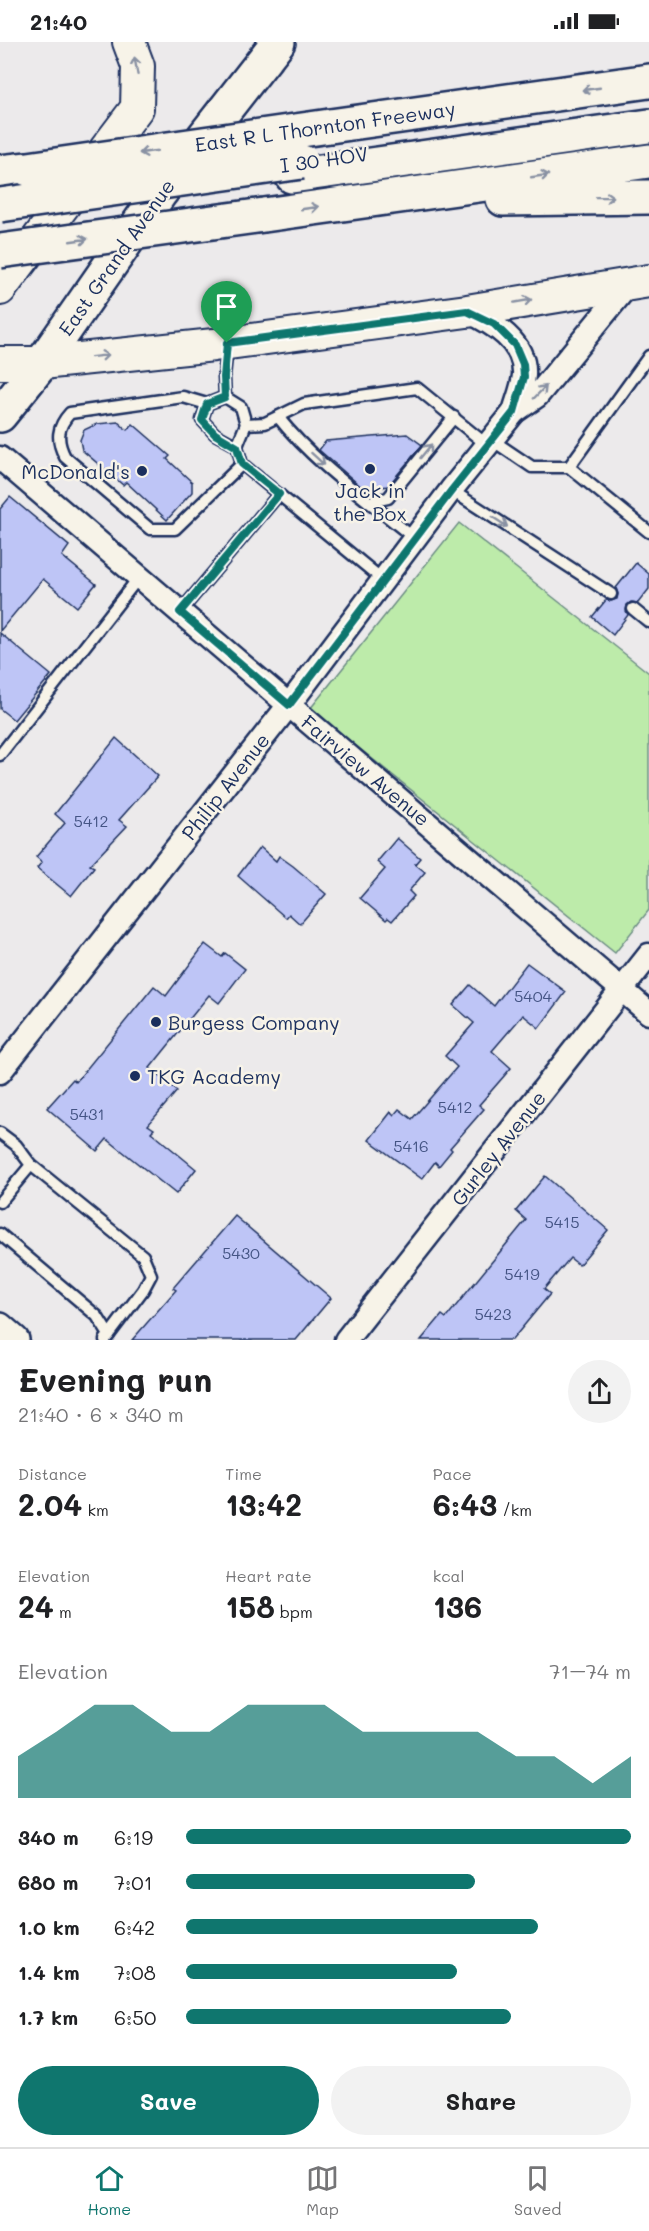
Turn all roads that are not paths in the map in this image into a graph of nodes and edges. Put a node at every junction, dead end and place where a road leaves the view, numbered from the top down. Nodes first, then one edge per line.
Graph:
1 (129, 42) edge
2 (278, 42) edge
3 (649, 81) edge
4 (649, 113) edge
5 (649, 126) edge
6 (649, 161) edge
7 (297, 169) junction
8 (14, 170) edge
9 (649, 197) edge
10 (357, 202) junction
11 (0, 205) edge
12 (0, 217) edge
13 (0, 251) edge
14 (639, 283) edge
15 (0, 289) edge
16 (467, 311) junction
17 (227, 343) junction
18 (649, 356) edge
19 (0, 363) edge
20 (42, 363) junction
21 (225, 397) junction
22 (207, 404) junction
23 (514, 412) junction
24 (0, 415) edge
25 (278, 417) junction
26 (454, 417) junction
27 (246, 424) junction
28 (490, 442) junction
29 (237, 447) junction
30 (0, 459) edge
31 (242, 464) junction
32 (568, 467) junction
33 (452, 490) junction
34 (279, 494) junction
35 (369, 502) junction
36 (649, 532) edge
37 (415, 539) junction
38 (139, 577) junction
39 (383, 580) junction
40 (611, 594) dead end
41 (633, 609) dead end
42 (180, 612) junction
43 (649, 622) edge
44 (289, 705) junction
45 (0, 755) edge
46 (649, 955) edge
47 (623, 990) junction
48 (649, 1013) edge
49 (0, 1072) edge
50 (0, 1133) edge
51 (31, 1165) junction
52 (0, 1202) edge
53 (0, 1234) edge
54 (0, 1327) edge
55 (107, 1338) edge
56 (15, 1340) edge
57 (346, 1340) edge

15 -> 1 main road
2 - 20 main road, East Grand Avenue
3 -> 8 main road, East R L Thornton Freeway, bridge
4 - 7 main road, I 30 HOV
5 - 7 main road, I 30 HOV
10 -> 6 main road
7 - 11 main road, I 30 HOV, bridge
7 - 12 main road, I 30 HOV
10 -> 9 main road
13 -> 10 main road, bridge
16 -> 14 main road
23 -> 14 street, Philip Avenue
16 - 17 main road
16 - 23 street, Philip Avenue
20 -> 17 main road
17 - 21 lane
18 - 32 lane
19 - 20 main road
20 - 24 main road, East Grand Avenue
21 - 22 lane
21 - 27 lane
22 - 29 lane
22 - 31 lane
23 - 28 street, Philip Avenue
25 - 26 lane
25 - 27 lane
25 -> 35 lane
26 - 28 lane
35 -> 26 lane
27 - 29 lane
28 - 32 lane
28 - 33 street, Philip Avenue
29 - 31 lane
30 - 38 street, Fairview Avenue
31 - 34 lane
32 - 36 lane
33 - 37 street, Philip Avenue
33 -> 40 lane
34 - 39 lane
34 - 42 lane
35 - 37 lane
37 - 39 street, Philip Avenue
38 - 42 street, Fairview Avenue
38 - 45 lane
39 - 44 street, Philip Avenue
41 - 43 lane
42 - 44 street, Fairview Avenue
44 - 47 street, Fairview Avenue
44 - 49 street, Philip Avenue
46 - 47 street, Gurley Avenue
47 - 48 street, Fairview Avenue
47 - 57 street, Gurley Avenue
50 - 51 lane
51 - 52 lane
51 - 55 lane
53 - 55 lane
54 - 56 street

